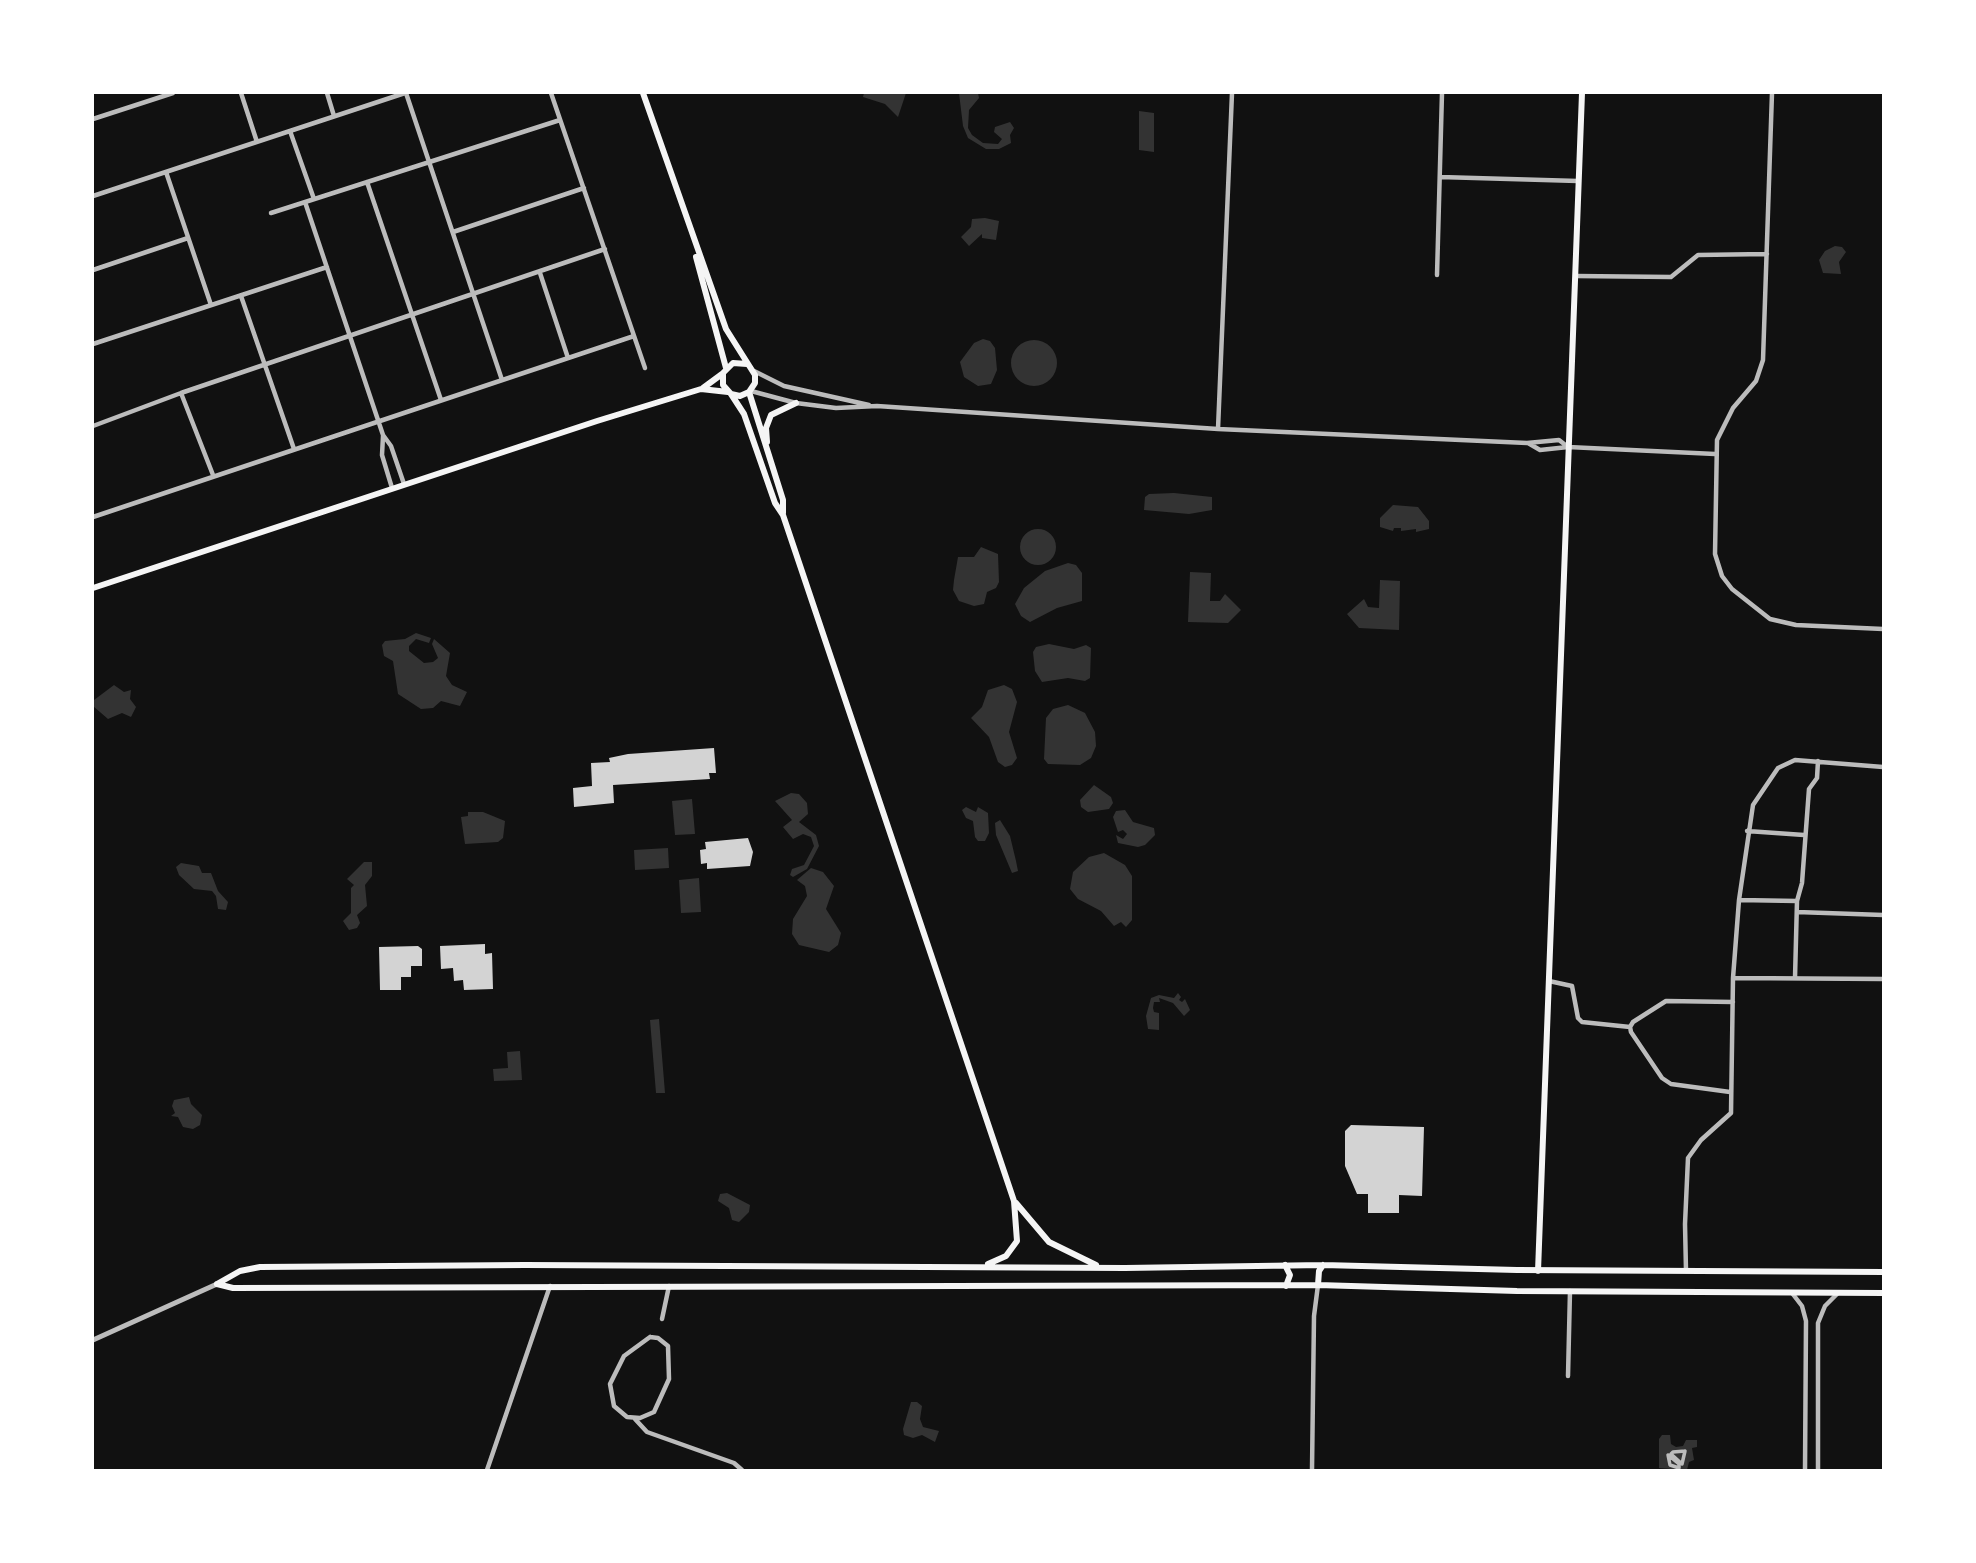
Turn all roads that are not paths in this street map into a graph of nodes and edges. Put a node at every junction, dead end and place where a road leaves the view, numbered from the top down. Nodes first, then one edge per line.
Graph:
1 (173, 93) edge
2 (241, 93) edge
3 (327, 93) edge
4 (404, 93) edge
5 (551, 93) edge
6 (643, 93) edge
7 (1232, 93) edge
8 (1442, 93) edge
9 (1582, 93) edge
10 (1772, 93) edge
11 (334, 116) junction
12 (93, 119) edge
13 (560, 120) junction
14 (290, 131) junction
15 (257, 142) junction
16 (429, 162) junction
17 (166, 172) junction
18 (1440, 177) junction
19 (1578, 181) junction
20 (367, 182) junction
21 (584, 188) junction
22 (93, 196) edge
23 (314, 199) junction
24 (305, 202) junction
25 (271, 213) dead end
26 (688, 225) junction
27 (453, 232) junction
28 (188, 238) junction
29 (605, 249) junction
30 (1767, 254) junction
31 (327, 267) junction
32 (93, 270) edge
33 (540, 273) junction
34 (1437, 275) dead end
35 (1576, 276) junction
36 (473, 294) junction
37 (241, 296) junction
38 (211, 306) junction
39 (412, 315) junction
40 (350, 336) junction
41 (634, 336) junction
42 (93, 344) edge
43 (568, 358) junction
44 (747, 364) junction
45 (265, 365) junction
46 (645, 368) dead end
47 (724, 370) junction
48 (754, 370) junction
49 (502, 380) junction
50 (701, 389) junction
51 (750, 392) junction
52 (181, 393) junction
53 (730, 393) junction
54 (441, 400) junction
55 (796, 403) junction
56 (877, 406) junction
57 (378, 420) junction
58 (93, 426) edge
59 (1218, 429) junction
60 (383, 435) junction
61 (1527, 443) junction
62 (1568, 447) junction
63 (294, 449) junction
64 (1715, 454) junction
65 (770, 462) junction
66 (213, 475) junction
67 (404, 484) junction
68 (392, 488) junction
69 (783, 515) junction
70 (93, 517) edge
71 (93, 588) edge
72 (1883, 628) edge
73 (1818, 761) junction
74 (1883, 767) edge
75 (1747, 831) junction
76 (1804, 835) junction
77 (1739, 900) junction
78 (1797, 901) junction
79 (1796, 912) junction
80 (1883, 915) edge
81 (1733, 978) junction
82 (1795, 978) junction
83 (1883, 979) edge
84 (1548, 981) junction
85 (1733, 1002) junction
86 (1630, 1027) junction
87 (1730, 1092) junction
88 (1014, 1201) junction
89 (1285, 1265) junction
90 (1323, 1265) junction
91 (979, 1266) junction
92 (1104, 1267) junction
93 (1686, 1270) junction
94 (1538, 1271) junction
95 (1883, 1272) edge
96 (217, 1284) junction
97 (550, 1285) junction
98 (1318, 1285) junction
99 (668, 1286) junction
100 (1286, 1286) junction
101 (1570, 1291) junction
102 (1792, 1292) junction
103 (1839, 1292) junction
104 (1883, 1293) edge
105 (662, 1319) dead end
106 (660, 1331) dead end
107 (658, 1338) junction
108 (93, 1340) edge
109 (1568, 1376) dead end
110 (635, 1419) junction
111 (1672, 1455) joint
112 (487, 1470) edge
113 (742, 1470) edge
114 (1312, 1470) edge
115 (1804, 1470) edge
116 (1818, 1470) edge

1 - 12 street
2 - 15 street
3 - 11 street
4 - 11 street
4 - 16 street
5 - 13 street
6 - 26 main road
7 - 59 street
8 - 18 street
9 - 19 main road
10 - 30 street
11 - 14 street
13 - 16 street
13 - 21 street
14 - 15 street
14 - 23 street
15 - 17 street
16 - 20 street
16 - 27 street
17 - 22 street
17 - 28 street
18 - 19 street
18 - 34 street
19 - 35 main road
20 - 23 street
20 - 39 street
21 - 27 street
21 - 29 street
23 - 24 street
24 - 25 street
24 - 31 street
26 - 44 main road
26 - 47 main road
27 - 36 street
28 - 32 street
28 - 38 street
29 - 33 street
29 - 41 street
30 - 35 street
30 - 64 street
31 - 37 street
31 - 40 street
33 - 36 street
33 - 43 street
35 - 62 main road
36 - 39 street
36 - 49 street
37 - 38 street
37 - 45 street
38 - 42 street
39 - 40 street
39 - 54 street
40 - 45 street
40 - 57 street
41 - 43 street
41 - 46 street
43 - 49 street
44 - 47 main road
44 - 48 main road
45 - 52 street
45 - 63 street
47 - 50 main road
47 - 53 main road
48 - 51 main road
48 - 56 street
49 - 54 street
50 - 53 main road
50 - 67 main road
51 - 53 main road
51 - 55 street
51 - 65 main road
52 - 58 street
52 - 66 street
53 - 69 main road
54 - 57 street
55 - 56 street
55 - 65 main road
56 - 59 street
57 - 60 street
57 - 63 street
59 - 61 street
60 - 67 street
60 - 68 street
61 - 62 street
61 - 62 street
62 - 64 street
62 - 84 main road
63 - 66 street
64 - 72 street
65 - 69 main road
66 - 70 street
67 - 68 main road
68 - 71 main road
69 - 88 main road
73 - 74 street
73 - 75 street
73 - 76 street
75 - 76 street
75 - 77 street
76 - 78 street
77 - 78 street
77 - 81 street
78 - 79 street
79 - 80 street
79 - 82 street
81 - 82 street
81 - 85 street
82 - 83 street
84 - 86 street
84 - 94 main road
85 - 86 street
85 - 87 street
86 - 87 street
87 - 93 street
88 - 91 main road
88 - 92 main road
89 - 90 main road
89 - 92 main road
89 - 100 main road
90 - 94 main road
90 - 98 main road
91 - 92 main road
91 - 96 main road
93 - 94 main road
93 - 95 main road
96 - 97 main road
96 - 108 street
97 - 99 main road
97 - 112 street
98 - 100 main road
98 - 101 main road
98 - 114 street
99 - 100 main road
99 - 105 street
101 - 102 main road
101 - 109 street
102 - 103 main road
102 - 115 street
103 - 104 main road
103 - 116 street
106 - 107 street
107 - 110 street
107 - 110 street
110 - 113 street
111 - 111 street

